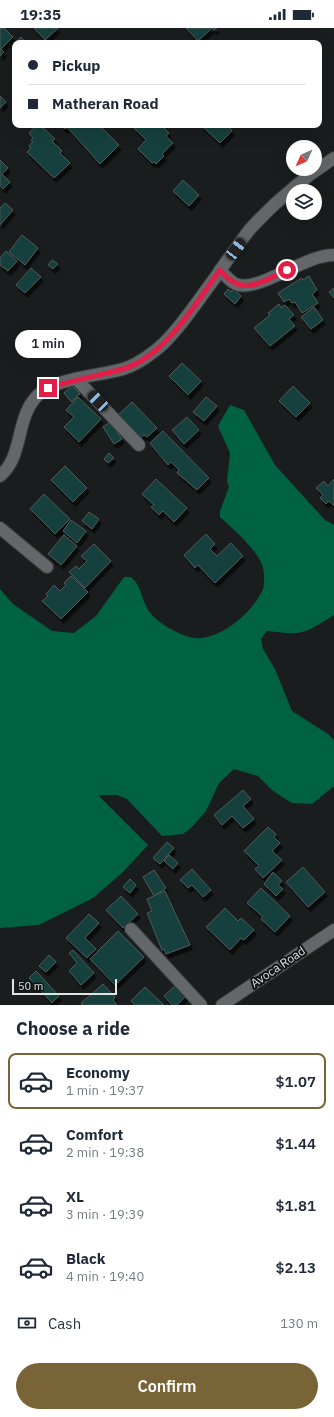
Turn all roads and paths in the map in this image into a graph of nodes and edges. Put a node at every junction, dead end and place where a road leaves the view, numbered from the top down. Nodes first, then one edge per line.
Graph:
1 (334, 158) edge
2 (334, 255) edge
3 (220, 270) junction
4 (77, 380) junction
5 (139, 445) dead end
6 (0, 476) edge
7 (0, 528) edge
8 (47, 567) dead end
9 (131, 929) dead end
10 (334, 930) edge
11 (227, 1004) edge
12 (201, 1005) edge

1 - 3 street
2 - 3 street
3 - 4 street
4 - 5 street
4 - 6 street
7 - 8 street
9 - 12 street
10 - 11 street, Avoca Road

